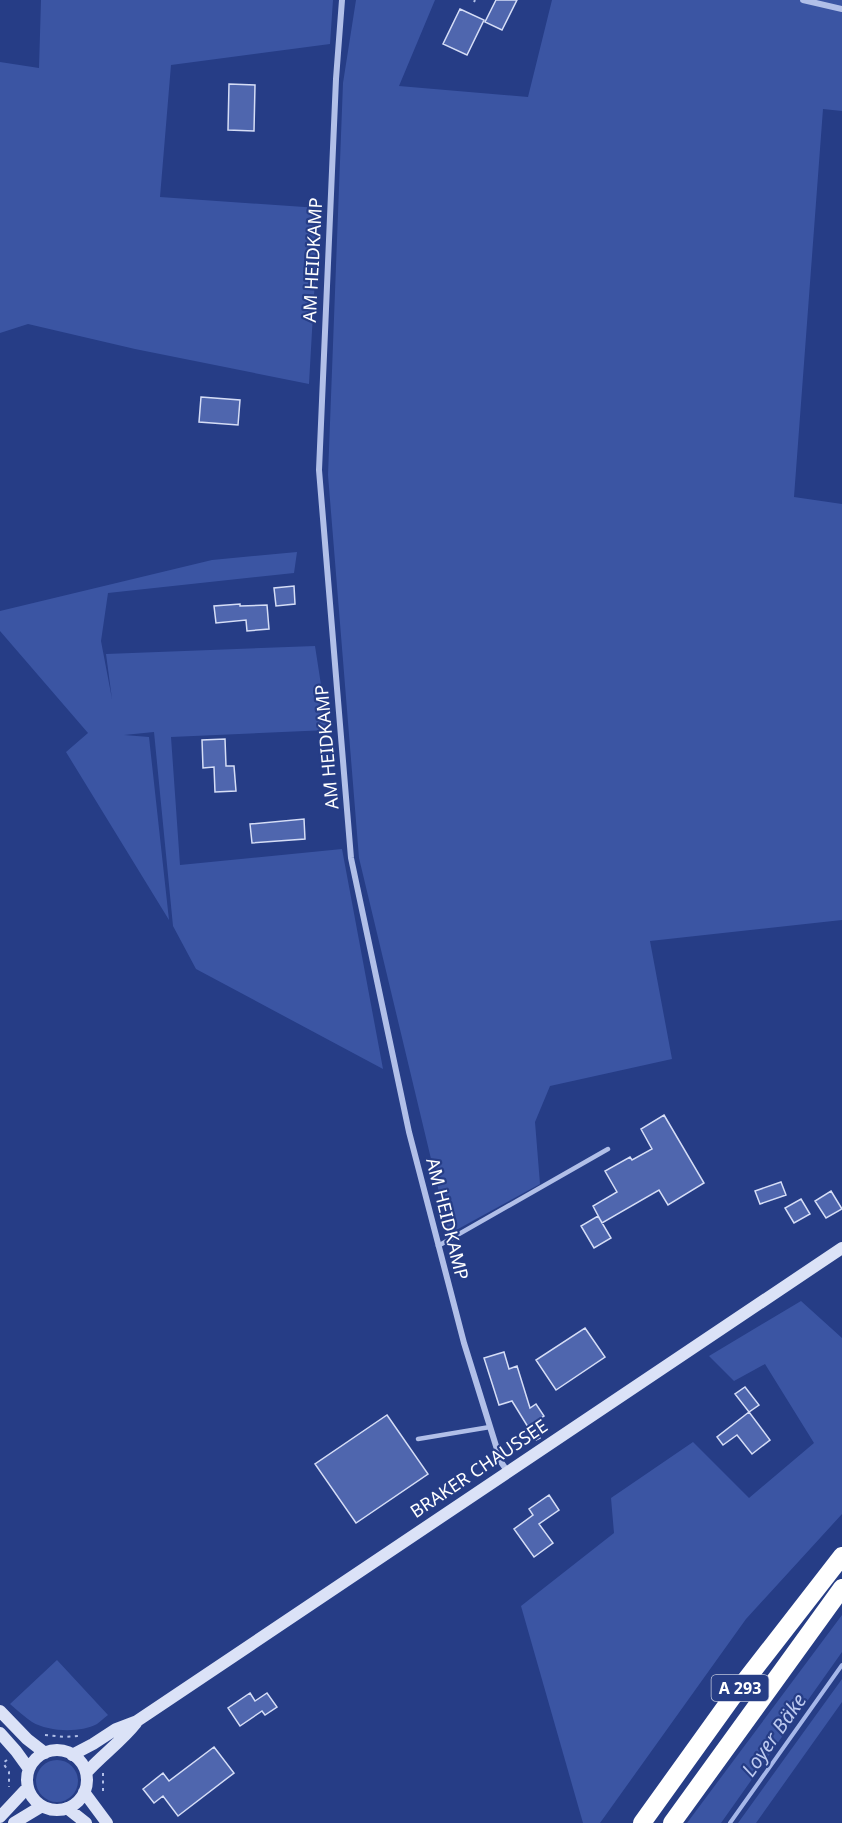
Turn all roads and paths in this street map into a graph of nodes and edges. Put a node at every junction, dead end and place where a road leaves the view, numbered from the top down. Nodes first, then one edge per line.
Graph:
1 (342, 0) edge
2 (803, 0) edge
3 (842, 9) edge
4 (608, 1149) dead end
5 (438, 1246) junction
6 (842, 1248) edge
7 (490, 1427) junction
8 (418, 1439) dead end
9 (508, 1472) junction
10 (842, 1556) edge
11 (842, 1588) edge
12 (0, 1711) edge
13 (137, 1721) junction
14 (0, 1733) edge
15 (27, 1739) junction
16 (93, 1744) junction
17 (16, 1750) junction
18 (45, 1753) junction
19 (72, 1755) junction
20 (101, 1756) junction
21 (0, 1760) edge
22 (3, 1763) junction
23 (29, 1769) junction
24 (86, 1773) junction
25 (28, 1787) junction
26 (84, 1792) junction
27 (13, 1805) junction
28 (42, 1806) junction
29 (67, 1808) junction
30 (97, 1812) junction
31 (0, 1817) edge
32 (14, 1823) edge
33 (86, 1823) edge
34 (107, 1823) edge
35 (642, 1823) edge
36 (672, 1823) edge

1 - 5 street, AM HEIDKAMP
2 - 3 street
4 - 5 lane
5 - 7 street, AM HEIDKAMP
6 - 9 street, BRAKER CHAUSSEE
7 - 8 lane
7 - 9 street, AM HEIDKAMP
9 - 13 street, BRAKER CHAUSSEE
10 - 35 highway, A 293
11 - 36 highway, A 293
12 - 15 street
13 - 16 street, BRAKER CHAUSSEE
13 - 20 street, BRAKER CHAUSSEE
14 - 17 street
15 - 16 path
15 - 18 street
16 - 19 street, BRAKER CHAUSSEE
17 - 22 path
17 - 23 street
18 - 19 street
18 - 23 street
19 - 24 street
20 - 24 street, BRAKER CHAUSSEE
20 - 30 path
21 - 22 path
22 - 27 path
23 - 25 street
24 - 26 street
25 - 27 street
25 - 28 street
26 - 29 street
26 - 30 street
27 - 31 street
28 - 29 street
28 - 32 street
29 - 33 street
30 - 34 street

